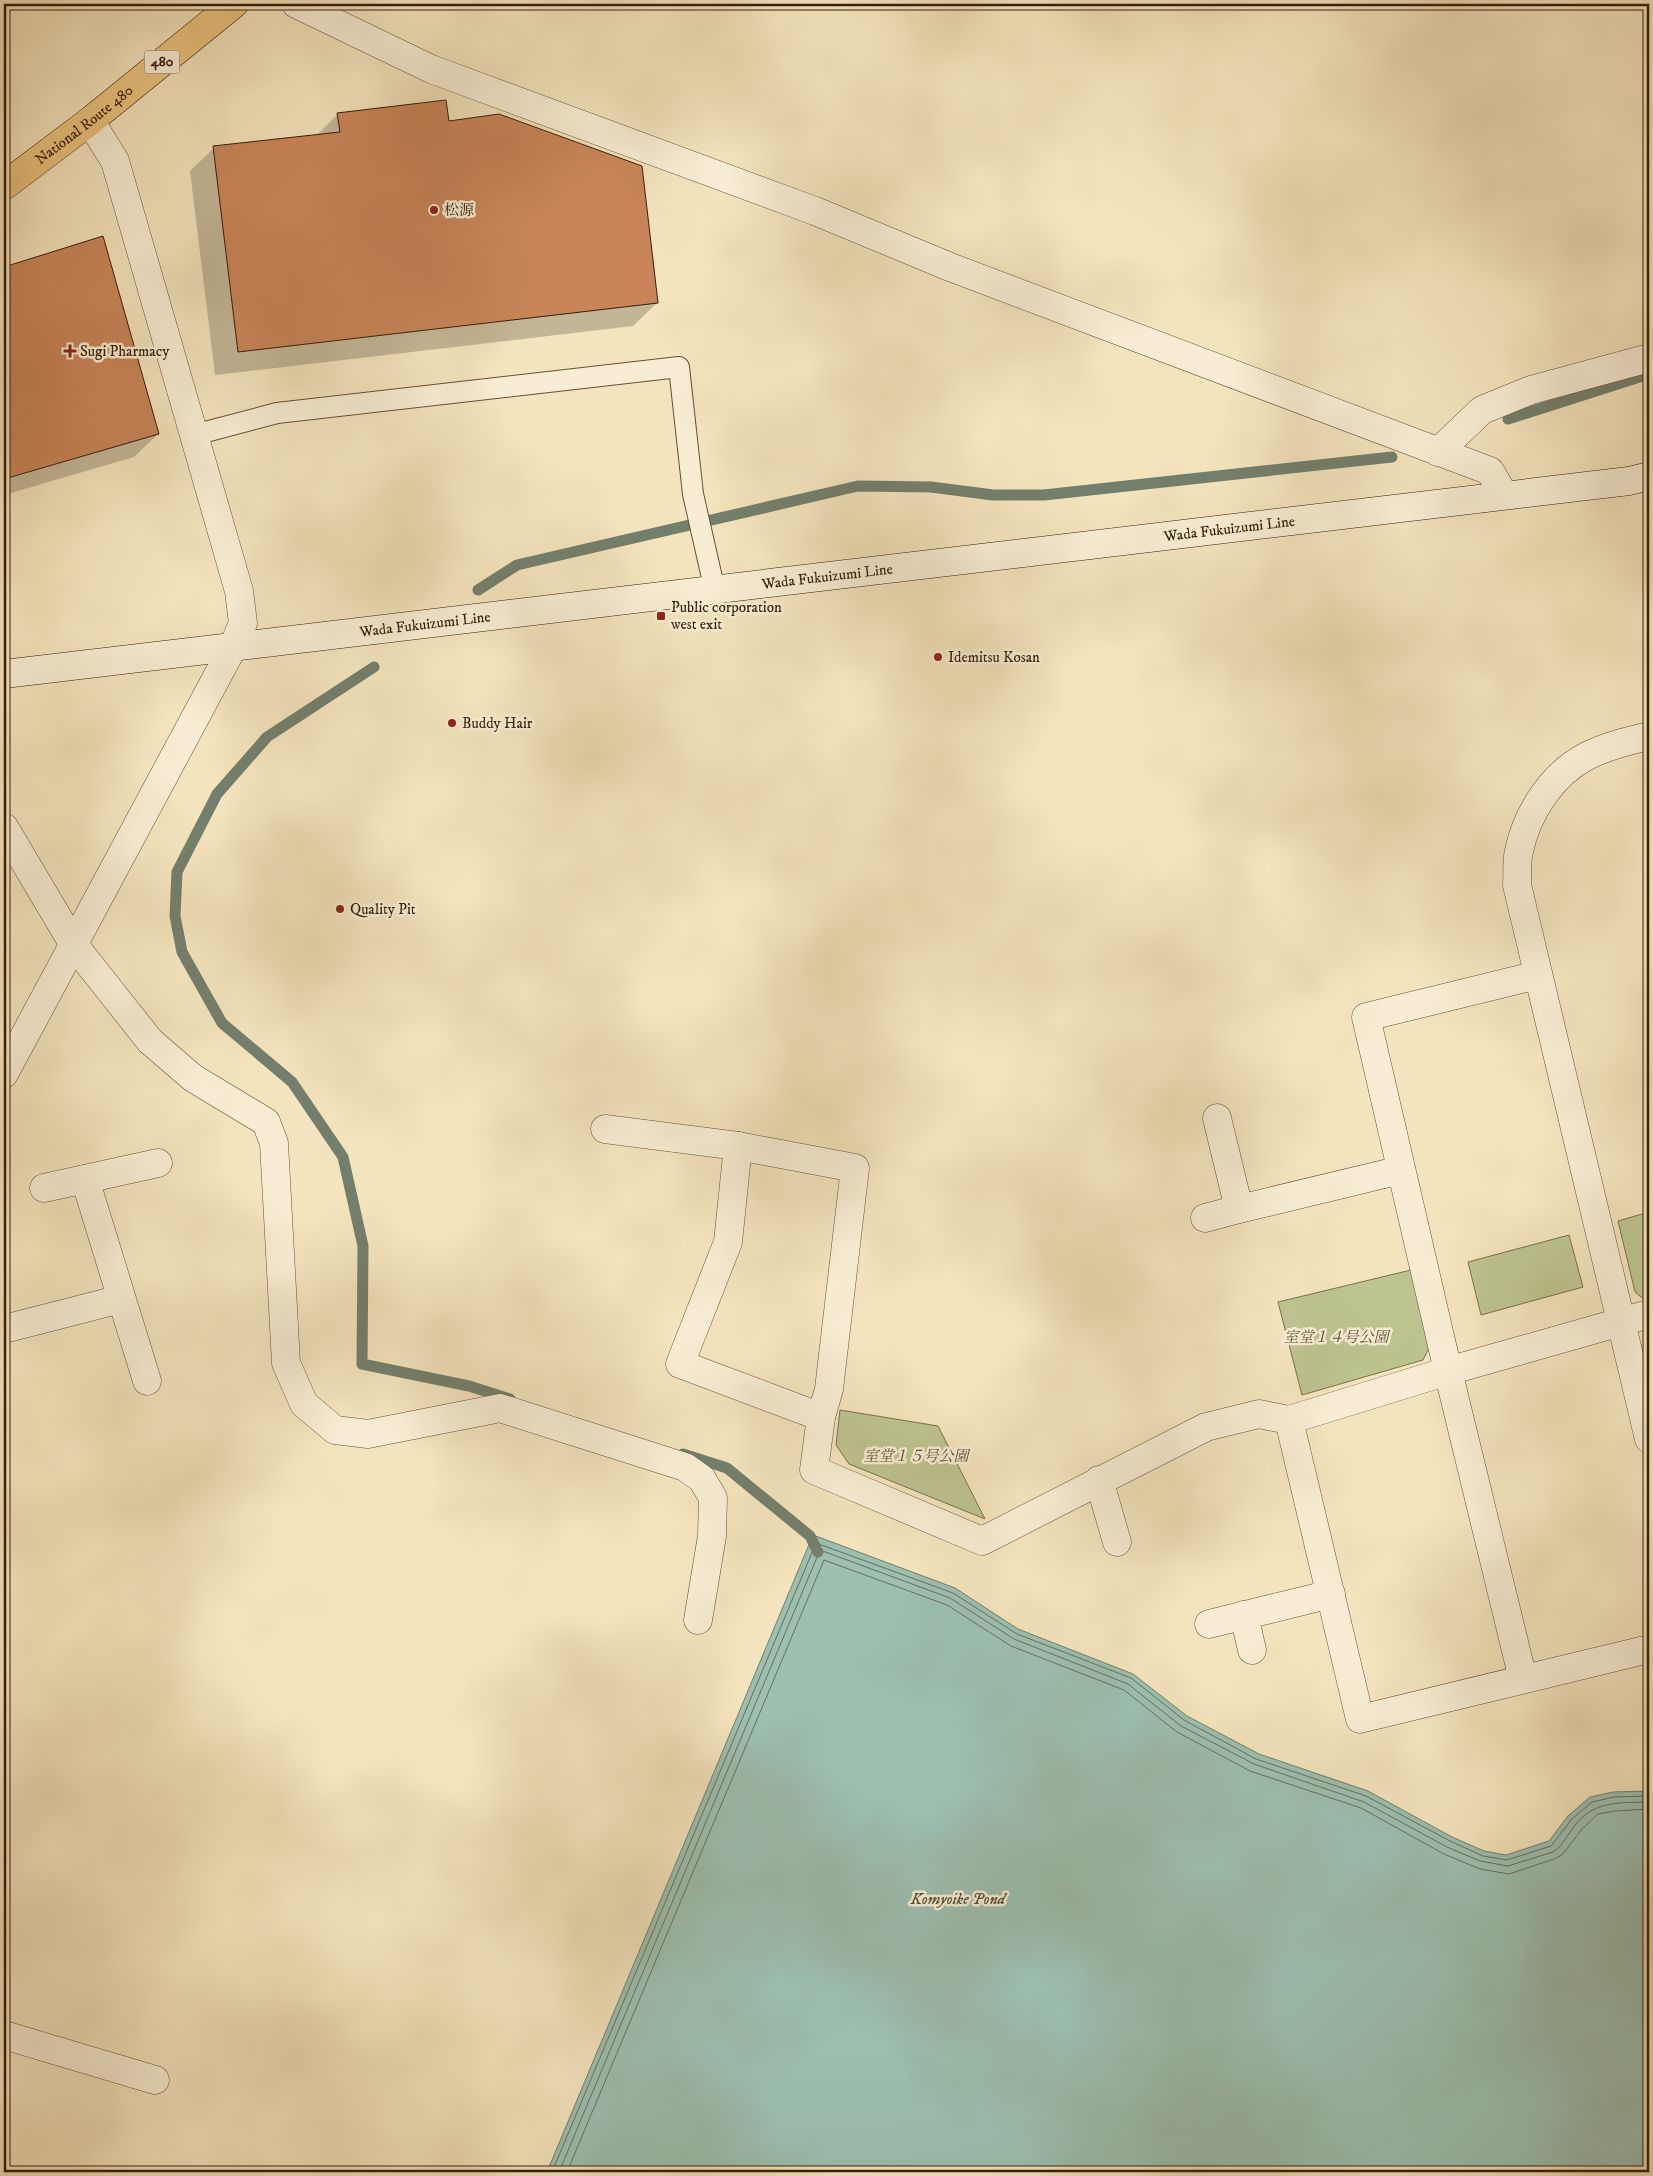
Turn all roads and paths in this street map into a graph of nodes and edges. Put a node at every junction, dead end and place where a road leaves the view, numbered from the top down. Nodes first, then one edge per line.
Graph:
1 (234, 4) edge
2 (296, 4) edge
3 (90, 121) junction
4 (4, 186) edge
5 (1649, 358) edge
6 (194, 435) junction
7 (1438, 452) junction
8 (1649, 476) edge
9 (1504, 494) junction
10 (715, 590) junction
11 (233, 647) junction
12 (4, 674) edge
13 (1649, 736) edge
14 (4, 827) edge
15 (74, 944) junction
16 (1538, 975) junction
17 (4, 1074) edge
18 (1217, 1118) dead end
19 (605, 1129) dead end
20 (738, 1146) junction
21 (158, 1162) dead end
22 (1401, 1170) junction
23 (85, 1179) junction
24 (44, 1188) dead end
25 (1238, 1209) junction
26 (1205, 1218) dead end
27 (121, 1299) junction
28 (1649, 1314) edge
29 (1621, 1322) junction
30 (4, 1329) edge
31 (1448, 1371) junction
32 (147, 1381) dead end
33 (821, 1417) junction
34 (1289, 1420) junction
35 (1649, 1439) edge
36 (1100, 1480) junction
37 (1117, 1542) dead end
38 (1331, 1594) junction
39 (1244, 1616) junction
40 (698, 1620) dead end
41 (1209, 1624) dead end
42 (1649, 1649) edge
43 (1252, 1650) dead end
44 (1523, 1679) junction
45 (4, 2035) edge
46 (155, 2080) dead end

1 - 3 highway, National Route 480 / 480
2 - 7 street
3 - 4 highway, National Route 480 / 480
3 - 6 street
5 - 7 street
6 - 10 lane
6 - 11 street
7 - 9 street
8 - 9 street, Wada Fukuizumi Line
9 - 10 street, Wada Fukuizumi Line
10 - 11 street, Wada Fukuizumi Line
11 - 12 street, Wada Fukuizumi Line
11 - 15 street
13 - 16 street
14 - 15 street
15 - 17 street
15 - 40 street
16 - 22 street
16 - 29 street
18 - 25 street
19 - 20 street
20 - 33 street
20 - 33 street
21 - 23 street
22 - 25 street
22 - 31 street
23 - 24 street
23 - 27 street
25 - 26 street
27 - 30 street
27 - 32 street
28 - 29 street
29 - 31 street
29 - 35 street
31 - 34 street
31 - 44 street
33 - 36 street
34 - 36 street
34 - 38 street
36 - 37 street
38 - 39 street
38 - 44 street
39 - 41 street
39 - 43 street
42 - 44 street
45 - 46 street

